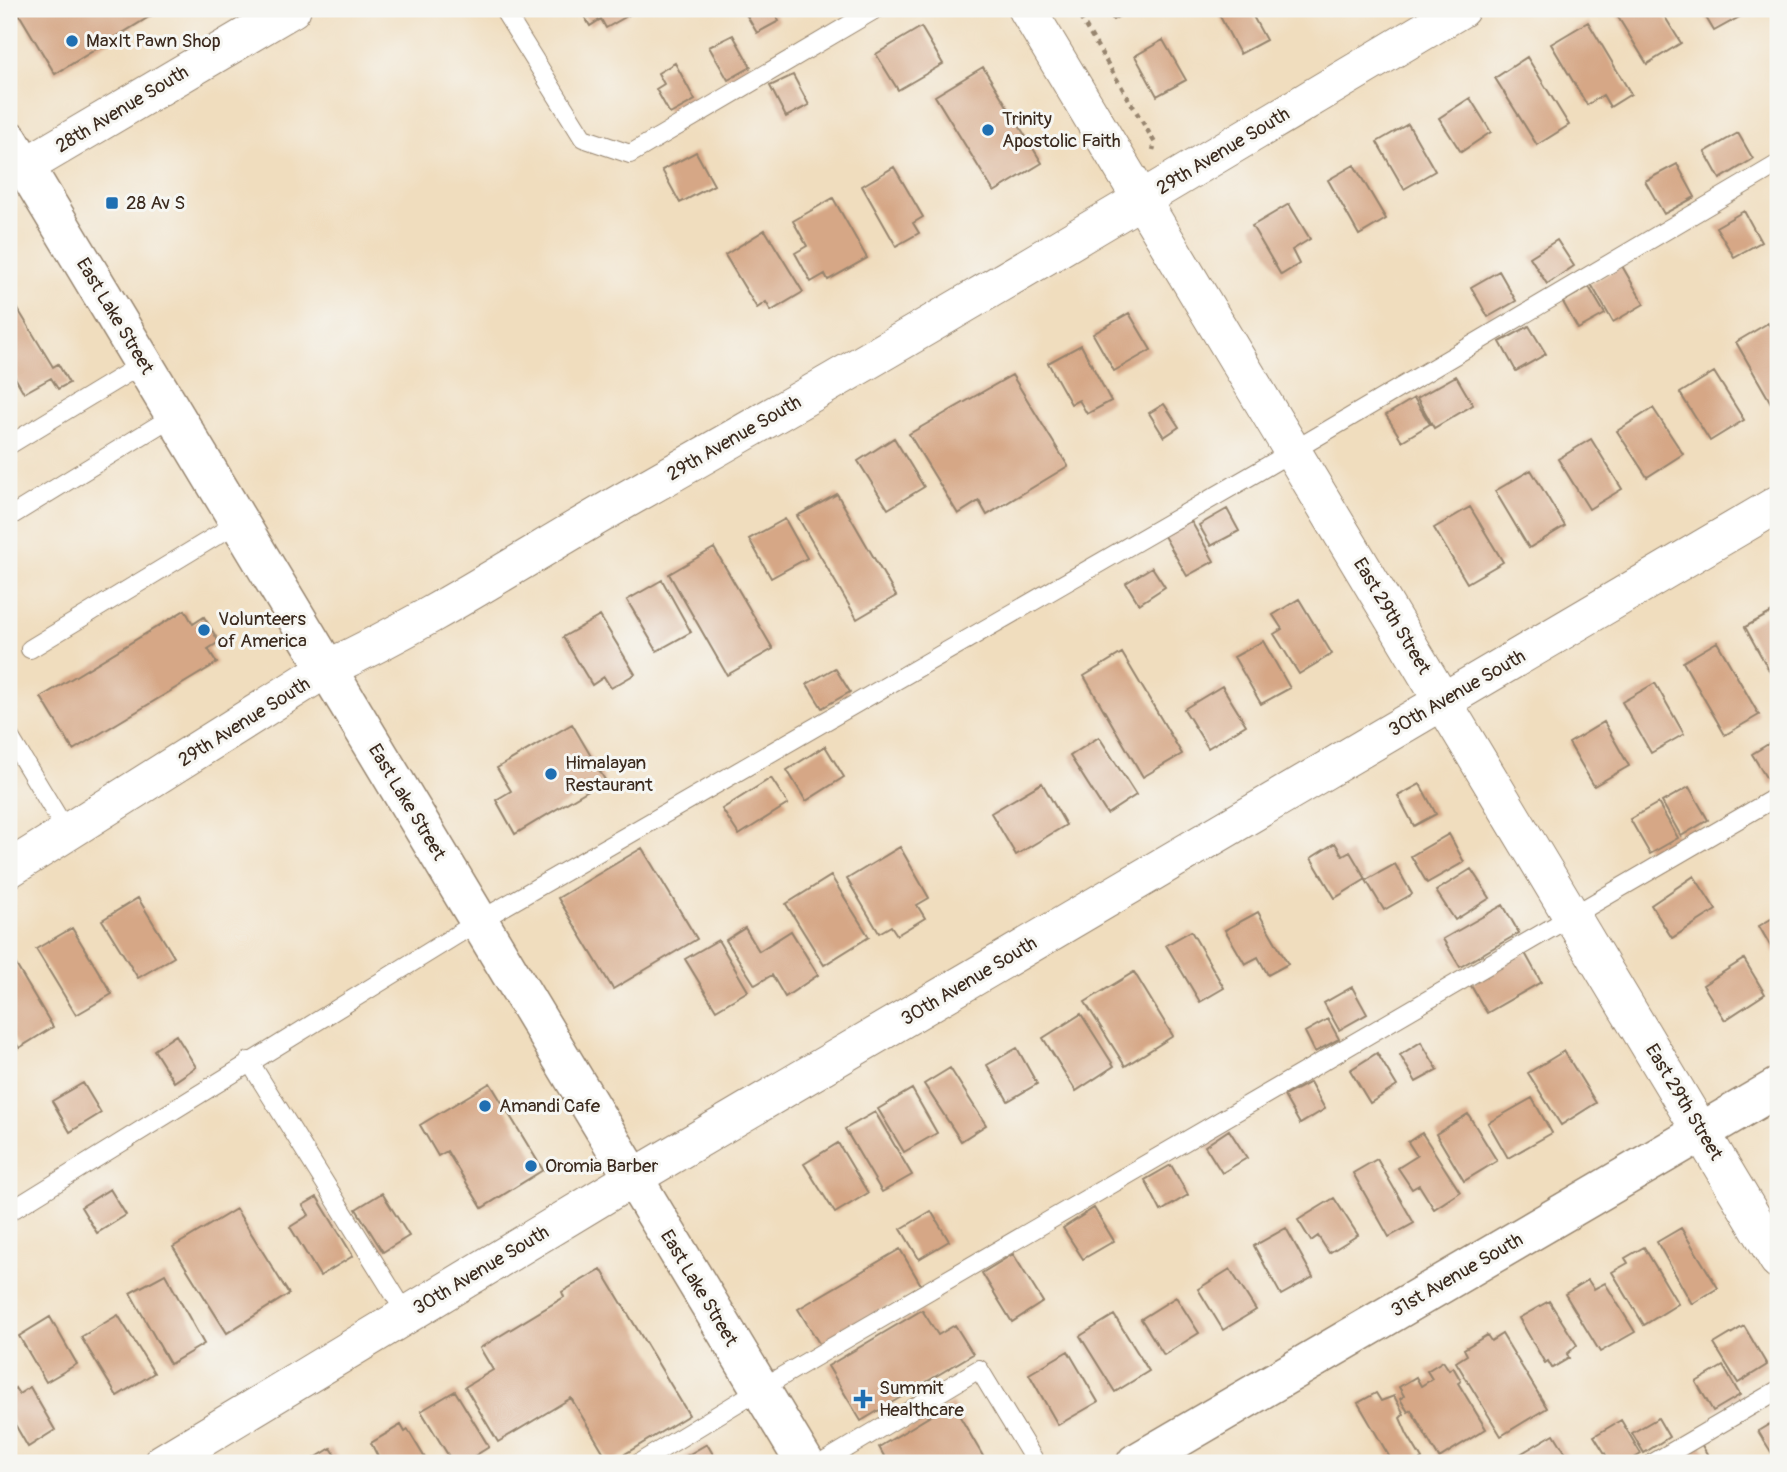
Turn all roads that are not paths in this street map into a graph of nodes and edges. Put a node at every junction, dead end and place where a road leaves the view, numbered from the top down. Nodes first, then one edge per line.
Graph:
1 (292, 9) edge
2 (503, 9) edge
3 (876, 9) edge
4 (1027, 9) edge
5 (1461, 9) edge
6 (17, 153) edge
7 (1778, 164) edge
8 (1141, 200) junction
9 (144, 363) junction
10 (176, 415) junction
11 (12, 437) edge
12 (1291, 449) junction
13 (1778, 503) edge
14 (9, 517) edge
15 (239, 522) junction
16 (30, 649) dead end
17 (326, 669) junction
18 (1443, 701) junction
19 (9, 736) edge
20 (1778, 796) edge
21 (68, 834) junction
22 (9, 869) edge
23 (1573, 917) junction
24 (479, 921) junction
25 (249, 1061) junction
26 (1778, 1087) edge
27 (1702, 1132) junction
28 (633, 1178) junction
29 (9, 1212) edge
30 (1778, 1260) edge
31 (407, 1315) junction
32 (760, 1389) junction
33 (1778, 1390) edge
34 (162, 1463) edge
35 (639, 1463) edge
36 (805, 1463) edge
37 (822, 1463) edge
38 (1036, 1463) edge
39 (1136, 1463) edge
40 (1653, 1463) edge

1 - 6 street, 28th Avenue South
2 - 3 lane
4 - 8 street, East 29th Street
5 - 8 street, 29th Avenue South
6 - 9 main road, East Lake Street
7 - 12 lane
8 - 12 street, East 29th Street
8 - 17 street, 29th Avenue South
9 - 10 main road, East Lake Street
9 - 11 lane
10 - 14 lane
10 - 15 main road, East Lake Street
12 - 18 street, East 29th Street
12 - 24 lane
13 - 18 street, 30th Avenue South
15 - 16 lane
15 - 17 main road, East Lake Street
17 - 21 street, 29th Avenue South
17 - 24 main road, East Lake Street
18 - 23 street, East 29th Street
18 - 28 street, 30th Avenue South
19 - 21 lane
20 - 23 lane
21 - 22 street, 29th Avenue South
23 - 27 street, East 29th Street
23 - 32 lane
24 - 25 lane
24 - 28 main road, East Lake Street
25 - 29 lane
25 - 31 lane
26 - 27 main road, 31st Avenue South
27 - 30 street, East 29th Street
27 - 39 main road, 31st Avenue South
28 - 31 street, 30th Avenue South
28 - 32 main road, East Lake Street
31 - 34 street, 30th Avenue South
32 - 35 lane
32 - 36 main road, East Lake Street
33 - 40 lane
37 - 38 lane

